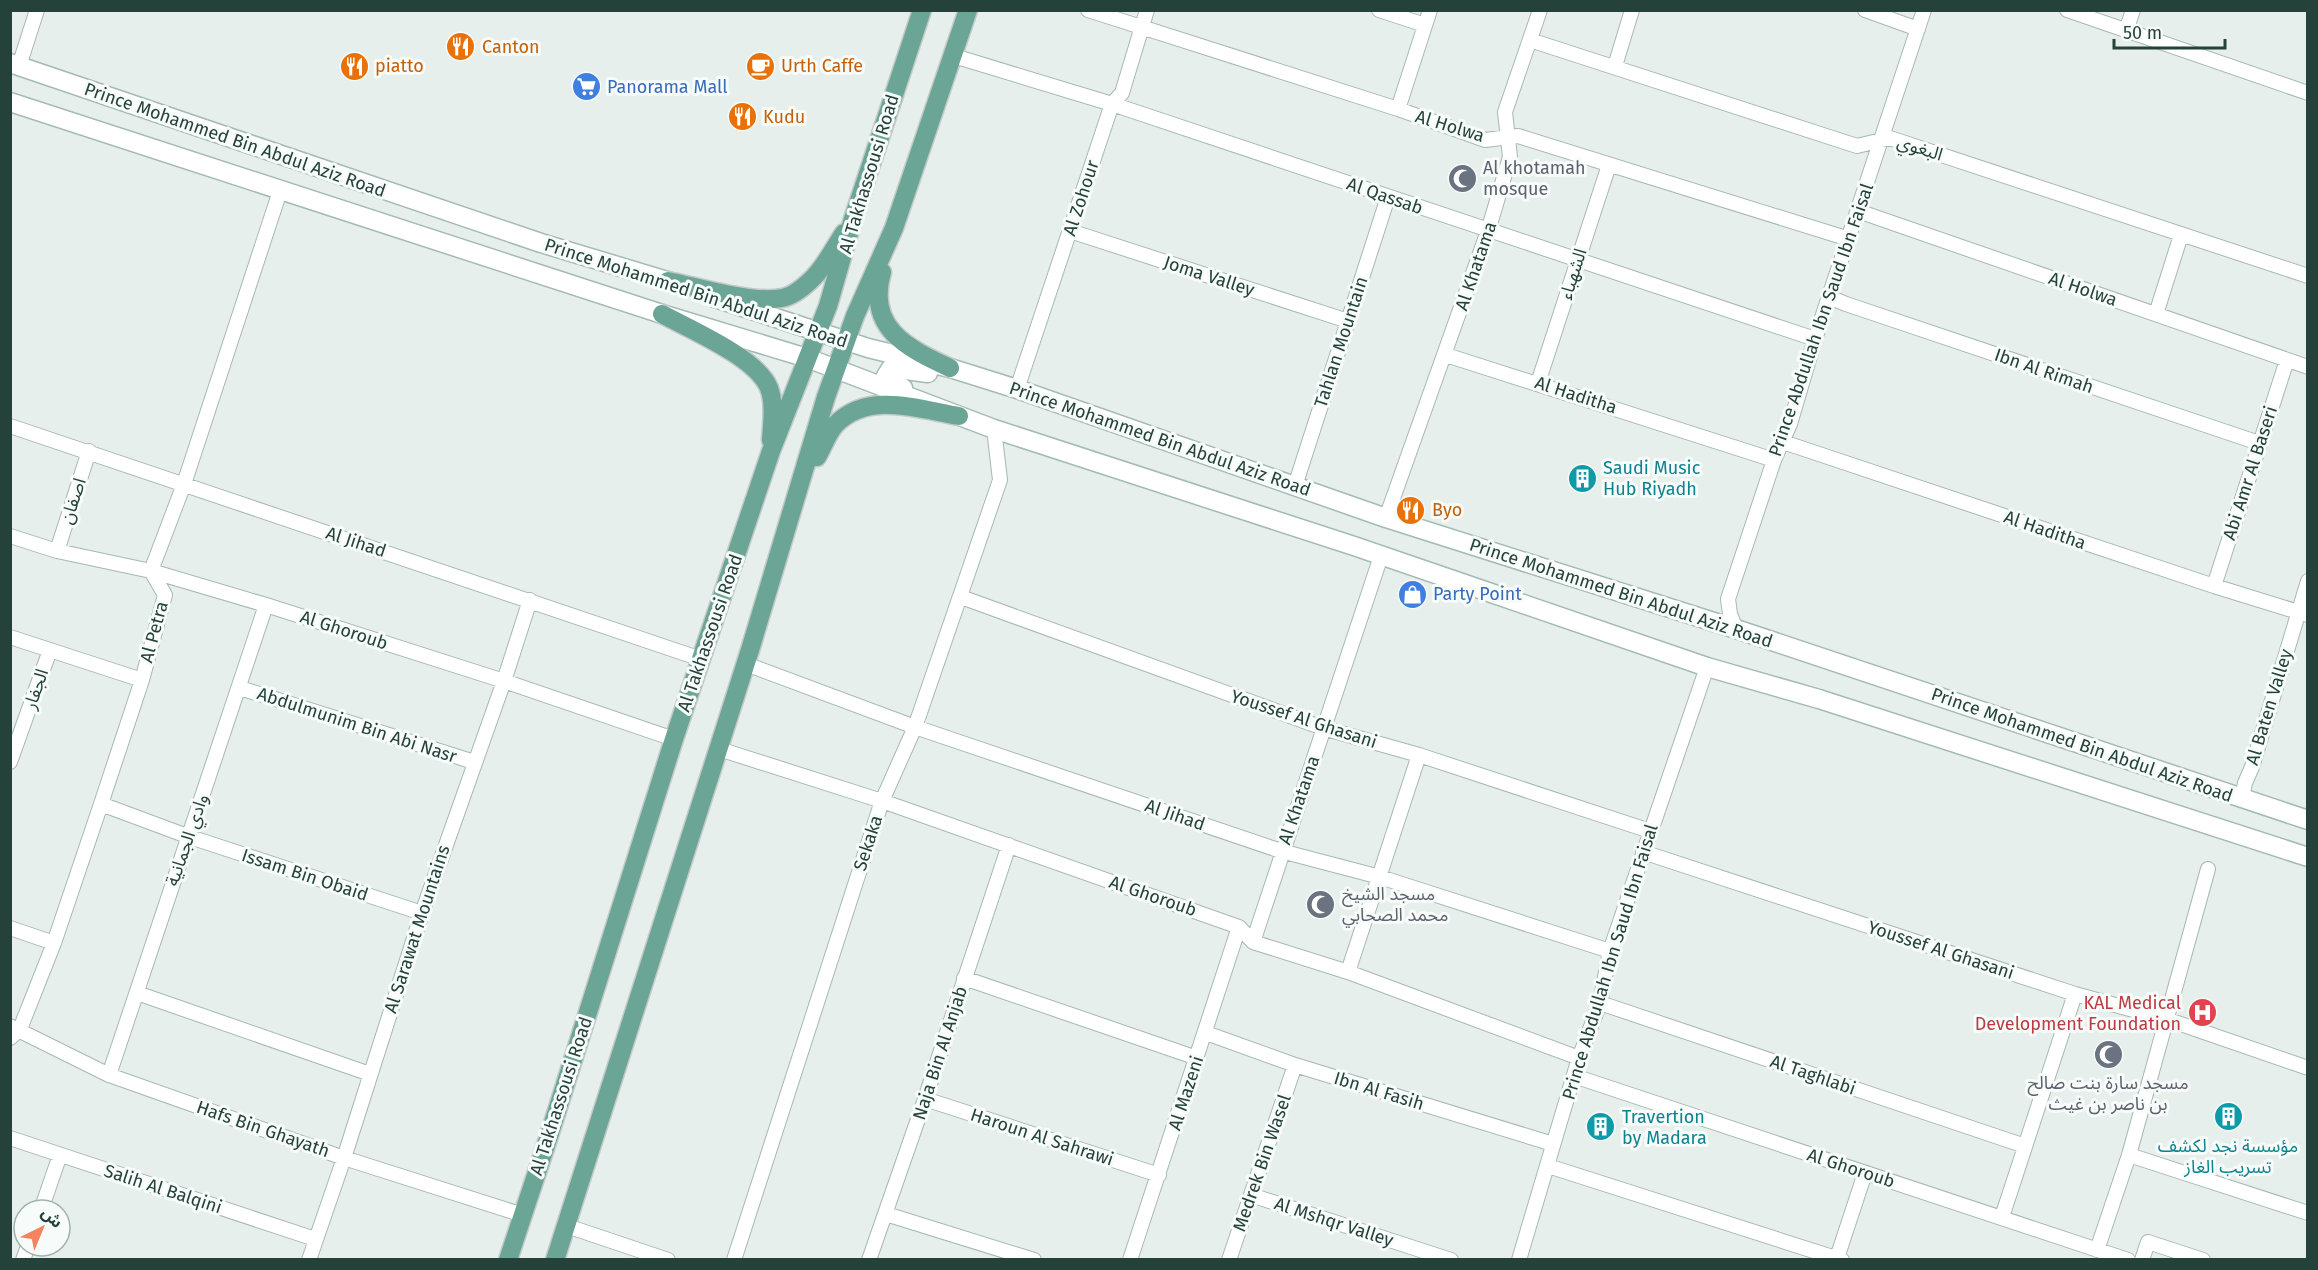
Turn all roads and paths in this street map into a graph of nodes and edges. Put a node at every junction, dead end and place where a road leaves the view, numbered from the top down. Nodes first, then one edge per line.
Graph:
1 (37, 10) edge
2 (922, 10) edge
3 (968, 10) edge
4 (1088, 10) edge
5 (1147, 10) edge
6 (1379, 10) edge
7 (1430, 10) edge
8 (1540, 10) edge
9 (1632, 10) edge
10 (1865, 10) edge
11 (1924, 10) edge
12 (2067, 10) edge
13 (2133, 10) edge
14 (1425, 25) junction
15 (1142, 27) junction
16 (1918, 28) junction
17 (2126, 31) junction
18 (1530, 40) junction
19 (954, 56) junction
20 (15, 64) edge
21 (1615, 66) junction
22 (2307, 93) edge
23 (10, 102) edge
24 (1112, 104) junction
25 (1398, 109) junction
26 (221, 136) junction
27 (1509, 138) junction
28 (1881, 140) junction
29 (1609, 165) junction
30 (211, 168) junction
31 (280, 190) junction
32 (1388, 197) junction
33 (1858, 211) junction
34 (853, 219) junction
35 (894, 228) junction
36 (1070, 231) junction
37 (1488, 231) junction
38 (2181, 235) junction
39 (1849, 239) junction
40 (1577, 261) junction
41 (838, 274) junction
42 (2307, 276) edge
43 (668, 281) junction
44 (866, 292) junction
45 (1829, 297) junction
46 (662, 314) junction
47 (2156, 314) junction
48 (1348, 321) junction
49 (817, 332) junction
50 (1815, 339) junction
51 (846, 340) junction
52 (1446, 355) junction
53 (807, 358) junction
54 (2287, 360) junction
55 (2307, 366) edge
56 (837, 368) junction
57 (950, 369) junction
58 (1538, 383) junction
59 (1017, 389) junction
60 (930, 403) junction
61 (959, 416) junction
62 (10, 426) edge
63 (994, 429) junction
64 (1783, 442) junction
65 (2259, 443) junction
66 (89, 451) junction
67 (771, 451) junction
68 (1774, 460) junction
69 (184, 484) junction
70 (1295, 486) junction
71 (798, 492) junction
72 (1386, 518) junction
73 (10, 536) edge
74 (57, 551) junction
75 (1381, 556) junction
76 (151, 571) junction
77 (2307, 581) edge
78 (2214, 586) junction
79 (961, 597) junction
80 (530, 600) junction
81 (266, 605) junction
82 (2303, 613) edge
83 (1736, 629) junction
84 (10, 637) edge
85 (50, 650) junction
86 (701, 659) junction
87 (746, 664) junction
88 (1707, 667) junction
89 (142, 680) junction
90 (504, 681) junction
91 (240, 688) junction
92 (915, 727) junction
93 (1323, 728) junction
94 (674, 740) junction
95 (719, 749) junction
96 (1419, 755) junction
97 (10, 762) edge
98 (474, 762) junction
99 (2242, 798) junction
100 (882, 801) junction
101 (101, 804) junction
102 (2307, 820) edge
103 (1650, 831) junction
104 (187, 836) junction
105 (1009, 845) junction
106 (1281, 851) junction
107 (1643, 852) junction
108 (2307, 857) edge
109 (2208, 869) dead end
110 (1380, 877) junction
111 (422, 913) junction
112 (1239, 927) junction
113 (10, 928) edge
114 (1253, 942) junction
115 (54, 943) junction
116 (1610, 951) junction
117 (1348, 972) junction
118 (964, 978) junction
119 (137, 993) junction
120 (2075, 994) junction
121 (1600, 1003) junction
122 (2166, 1019) junction
123 (14, 1031) edge
124 (1206, 1033) junction
125 (1197, 1058) junction
126 (1579, 1058) junction
127 (1295, 1065) junction
128 (2307, 1068) edge
129 (370, 1074) junction
130 (109, 1075) junction
131 (1574, 1076) junction
132 (925, 1099) junction
133 (10, 1138) edge
134 (1553, 1144) junction
135 (2025, 1146) junction
136 (60, 1155) junction
137 (2129, 1155) junction
138 (344, 1158) junction
139 (1548, 1166) junction
140 (1865, 1173) junction
141 (1159, 1175) junction
142 (1251, 1195) junction
143 (45, 1198) edge
144 (2307, 1213) edge
145 (886, 1214) junction
146 (523, 1215) junction
147 (2002, 1217) junction
148 (567, 1226) junction
149 (315, 1239) junction
150 (2097, 1250) junction
151 (1840, 1259) edge
152 (309, 1260) edge
153 (508, 1260) edge
154 (555, 1260) edge
155 (668, 1260) edge
156 (734, 1260) edge
157 (869, 1260) edge
158 (1034, 1260) edge
159 (1130, 1260) edge
160 (1228, 1260) edge
161 (1451, 1260) edge
162 (1519, 1260) edge
163 (2128, 1260) edge
164 (2142, 1260) edge
165 (2203, 1260) edge

1 - 20 street
2 - 34 main road, Al Takhassousi Road
3 - 19 main road, Al Takhassousi Road
4 - 15 street, Al Holwa
5 - 15 street, Al Zohour
6 - 14 street
7 - 14 street
8 - 18 street, Al Khatama
9 - 21 street
10 - 16 street
11 - 16 street, Prince Abdullah Ibn Saud Ibn Faisal
12 - 17 street
13 - 17 street
14 - 25 street
15 - 24 street, Al Zohour
15 - 25 street, Al Holwa
16 - 28 street, Prince Abdullah Ibn Saud Ibn Faisal
17 - 22 street
18 - 21 street, البغوي
18 - 27 street, Al Khatama
19 - 24 street, Al Qassab
19 - 35 main road, Al Takhassousi Road
20 - 26 main road, Prince Mohammed Bin Abdul Aziz Road
21 - 28 street, البغوي
23 - 30 main road, Prince Mohammed Bin Abdul Aziz Road
24 - 32 street, Al Qassab
24 - 36 street, Al Zohour
25 - 27 street, Al Holwa
26 - 30 main road
26 - 43 main road, Prince Mohammed Bin Abdul Aziz Road
27 - 29 street, Al Holwa
27 - 37 street, Al Khatama
28 - 33 street, Prince Abdullah Ibn Saud Ibn Faisal
28 - 38 street, البغوي
29 - 39 street, Al Holwa
29 - 40 street, الشهباء
30 - 31 main road, Prince Mohammed Bin Abdul Aziz Road
31 - 46 main road, Prince Mohammed Bin Abdul Aziz Road
31 - 69 street
32 - 37 street, Al Qassab
32 - 48 street, Tahlan Mountain
33 - 39 street, Prince Abdullah Ibn Saud Ibn Faisal
33 - 47 street, Al Holwa
34 - 41 main road, Al Takhassousi Road
34 - 43 main road
35 - 44 main road, Al Takhassousi Road
35 - 57 main road
36 - 48 street, Joma Valley
36 - 59 street, Al Zohour
37 - 40 street, Al Qassab
37 - 52 street, Al Khatama
38 - 42 street, البغوي
38 - 47 street
39 - 45 street, Prince Abdullah Ibn Saud Ibn Faisal
40 - 50 street, Al Qassab
40 - 58 street, الشهباء
41 - 44 main road
41 - 49 main road, Al Takhassousi Road
43 - 49 main road, Prince Mohammed Bin Abdul Aziz Road
44 - 51 main road, Al Takhassousi Road
45 - 50 street, Prince Abdullah Ibn Saud Ibn Faisal
45 - 65 street, Ibn Al Rimah
46 - 53 main road, Prince Mohammed Bin Abdul Aziz Road
46 - 67 main road
47 - 54 street, Al Holwa
48 - 70 street, Tahlan Mountain
49 - 51 main road, Prince Mohammed Bin Abdul Aziz Road
49 - 53 main road, Al Takhassousi Road
50 - 64 street, Prince Abdullah Ibn Saud Ibn Faisal
51 - 56 main road, Al Takhassousi Road
51 - 57 main road, Prince Mohammed Bin Abdul Aziz Road
52 - 58 street, Al Haditha
52 - 72 street, Al Khatama
53 - 56 main road, Prince Mohammed Bin Abdul Aziz Road
53 - 67 main road, Al Takhassousi Road
54 - 55 street, Al Holwa
54 - 65 street, Abi Amr Al Baseri
56 - 60 main road, Prince Mohammed Bin Abdul Aziz Road
56 - 71 main road, Al Takhassousi Road
57 - 59 main road, Prince Mohammed Bin Abdul Aziz Road
57 - 60 main road
58 - 68 street, Al Haditha
59 - 70 main road, Prince Mohammed Bin Abdul Aziz Road
60 - 61 main road, Prince Mohammed Bin Abdul Aziz Road
61 - 63 main road, Prince Mohammed Bin Abdul Aziz Road
61 - 71 main road
62 - 66 street, Al Jihad
63 - 75 main road, Prince Mohammed Bin Abdul Aziz Road
63 - 79 street, Sekaka
64 - 68 street, Prince Abdullah Ibn Saud Ibn Faisal
64 - 78 street, Al Haditha
65 - 78 street, Abi Amr Al Baseri
66 - 69 street, Al Jihad
66 - 74 street, اصفان
67 - 86 main road, Al Takhassousi Road
68 - 83 street, Prince Abdullah Ibn Saud Ibn Faisal
69 - 76 street
69 - 80 street, Al Jihad
70 - 72 main road, Prince Mohammed Bin Abdul Aziz Road
71 - 87 main road, Al Takhassousi Road
72 - 83 main road, Prince Mohammed Bin Abdul Aziz Road
73 - 74 street, Al Ghoroub
74 - 76 street, Al Ghoroub
75 - 88 main road, Prince Mohammed Bin Abdul Aziz Road
75 - 93 street, Al Khatama
76 - 81 street, Al Ghoroub
76 - 89 street, Al Petra
77 - 82 street, Al Baten Valley
78 - 82 street, Al Haditha
79 - 92 street, Sekaka
79 - 93 street, Youssef Al Ghasani
80 - 86 street, Al Jihad
80 - 90 street, Al Sarawat Mountains
81 - 90 street, Al Ghoroub
81 - 91 street, وادي الجمانية
82 - 99 street, Al Baten Valley
83 - 99 main road, Prince Mohammed Bin Abdul Aziz Road
84 - 85 street
85 - 89 street
85 - 97 street, الجفار
86 - 94 main road, Al Takhassousi Road
87 - 92 street, Al Jihad
87 - 95 main road, Al Takhassousi Road
88 - 103 street, Prince Abdullah Ibn Saud Ibn Faisal
88 - 108 main road, Prince Mohammed Bin Abdul Aziz Road
89 - 101 street, Al Petra
90 - 94 street, Al Ghoroub
90 - 98 street, Al Sarawat Mountains
91 - 98 street, Abdulmunim Bin Abi Nasr
91 - 104 street, وادي الجمانية
92 - 100 street, Sekaka
92 - 106 street, Al Jihad
93 - 96 street, Youssef Al Ghasani
93 - 106 street, Al Khatama
94 - 146 main road, Al Takhassousi Road
95 - 100 street, Al Ghoroub
95 - 148 main road, Al Takhassousi Road
96 - 103 street, Youssef Al Ghasani
96 - 110 street
98 - 111 street, Al Sarawat Mountains
99 - 102 main road, Prince Mohammed Bin Abdul Aziz Road
100 - 105 street, Al Ghoroub
100 - 156 street, Sekaka
101 - 104 street, Issam Bin Obaid
101 - 115 street, Al Petra
103 - 107 street, Prince Abdullah Ibn Saud Ibn Faisal
104 - 111 street, Issam Bin Obaid
104 - 119 street, وادي الجمانية
105 - 112 street, Al Ghoroub
105 - 118 street, Naja Bin Al Anjab
106 - 110 street, Al Jihad
106 - 114 street, Al Khatama
107 - 116 street, Prince Abdullah Ibn Saud Ibn Faisal
107 - 120 street, Youssef Al Ghasani
109 - 122 street
110 - 116 street, Al Jihad
110 - 117 street
111 - 129 street, Al Sarawat Mountains
112 - 114 street, Al Ghoroub
112 - 124 street, Al Mazeni
113 - 115 street
114 - 117 street, Al Ghoroub
115 - 123 street, Al Petra
116 - 121 street, Prince Abdullah Ibn Saud Ibn Faisal
117 - 126 street, Al Ghoroub
118 - 125 street
118 - 132 street, Naja Bin Al Anjab
119 - 129 street
119 - 130 street, وادي الجمانية
120 - 122 street, Youssef Al Ghasani
120 - 135 street
121 - 126 street, Prince Abdullah Ibn Saud Ibn Faisal
121 - 135 street, Al Taghlabi
122 - 128 street, Youssef Al Ghasani
122 - 137 street
123 - 130 street, Hafs Bin Ghayath
124 - 125 street, Al Mazeni
124 - 127 street, Ibn Al Fasih
125 - 141 street, Al Mazeni
126 - 131 street, Prince Abdullah Ibn Saud Ibn Faisal
127 - 134 street, Ibn Al Fasih
127 - 142 street, Medrek Bin Wasel
129 - 138 street, Al Sarawat Mountains
130 - 138 street, Hafs Bin Ghayath
131 - 134 street, Prince Abdullah Ibn Saud Ibn Faisal
131 - 140 street, Al Ghoroub
132 - 141 street, Haroun Al Sahrawi
132 - 145 street, Naja Bin Al Anjab
133 - 136 street, Salih Al Balqini
134 - 139 street, Prince Abdullah Ibn Saud Ibn Faisal
135 - 147 street
136 - 143 street
136 - 149 street, Salih Al Balqini
137 - 144 street
137 - 150 street
138 - 146 street, Hafs Bin Ghayath
138 - 149 street, Al Sarawat Mountains
139 - 151 street
139 - 162 street, Prince Abdullah Ibn Saud Ibn Faisal
140 - 147 street, Al Ghoroub
140 - 151 street
141 - 159 street, Al Mazeni
142 - 160 street, Medrek Bin Wasel
142 - 161 street, Al Mshqr Valley
145 - 157 street, Naja Bin Al Anjab
145 - 158 street
146 - 153 main road, Al Takhassousi Road
147 - 150 street, Al Ghoroub
148 - 154 main road, Al Takhassousi Road
148 - 155 street
149 - 152 street, Al Sarawat Mountains
150 - 163 street, Al Ghoroub
164 - 165 street

